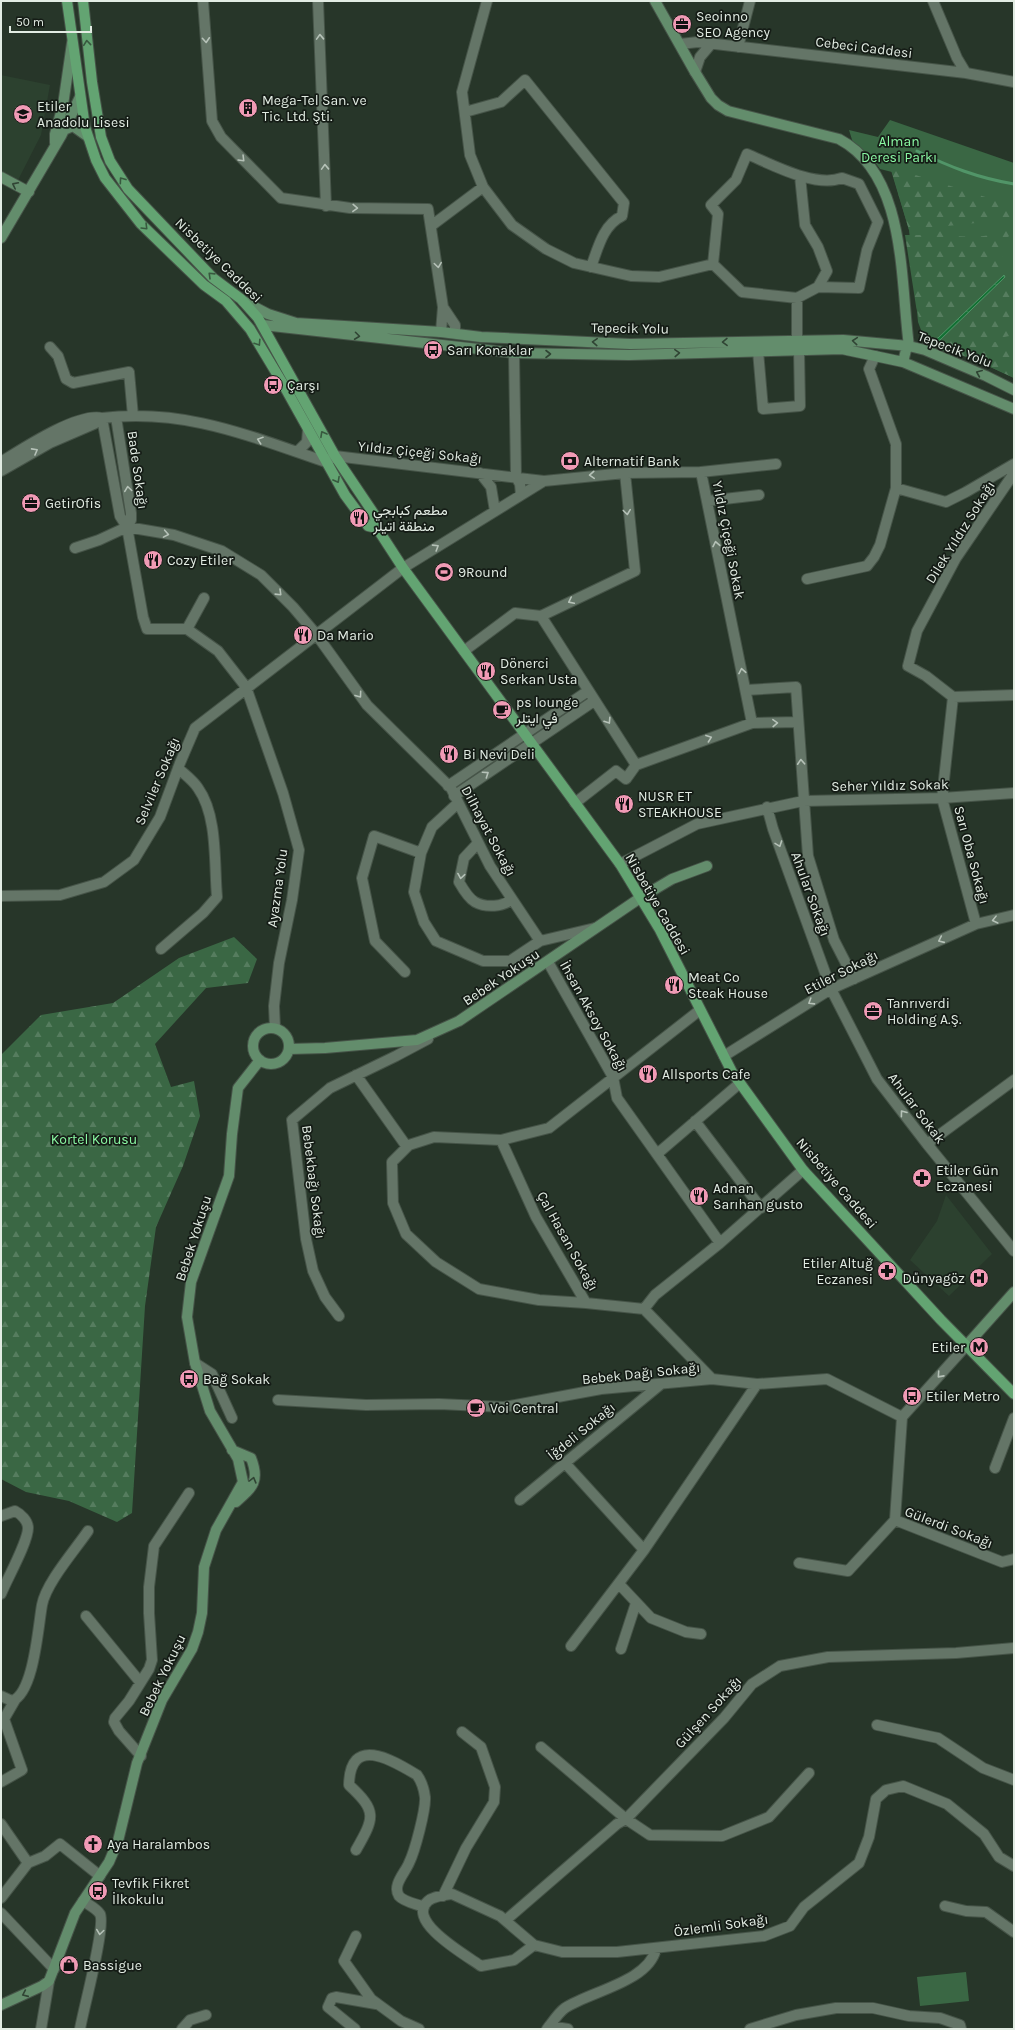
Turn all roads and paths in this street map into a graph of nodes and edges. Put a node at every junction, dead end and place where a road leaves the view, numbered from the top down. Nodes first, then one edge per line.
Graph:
1 (67, 1) edge
2 (83, 1) edge
3 (203, 1) edge
4 (318, 1) edge
5 (487, 1) edge
6 (655, 1) edge
7 (750, 1) edge
8 (932, 1) edge
9 (72, 40) junction
10 (680, 44) junction
11 (711, 44) junction
12 (738, 47) junction
13 (695, 72) junction
14 (966, 73) junction
15 (67, 75) junction
16 (77, 78) junction
17 (92, 82) junction
18 (1014, 82) edge
19 (80, 97) junction
20 (465, 112) junction
21 (64, 130) junction
22 (88, 136) junction
23 (55, 145) junction
24 (800, 176) junction
25 (1, 177) edge
26 (483, 187) junction
27 (28, 192) junction
28 (326, 206) junction
29 (1, 218) edge
30 (431, 226) junction
31 (3, 235) edge
32 (713, 264) junction
33 (591, 267) junction
34 (818, 287) junction
35 (797, 298) junction
36 (241, 299) junction
37 (226, 301) junction
38 (443, 307) junction
39 (263, 326) junction
40 (283, 327) junction
41 (441, 332) junction
42 (455, 333) junction
43 (515, 338) junction
44 (271, 341) junction
45 (439, 345) junction
46 (798, 346) junction
47 (909, 346) junction
48 (50, 347) dead end
49 (454, 347) junction
50 (925, 350) junction
51 (758, 351) junction
52 (514, 353) junction
53 (874, 356) junction
54 (903, 362) junction
55 (920, 368) junction
56 (1014, 390) edge
57 (1014, 409) edge
58 (133, 416) junction
59 (116, 417) junction
60 (102, 418) junction
61 (308, 429) junction
62 (297, 452) junction
63 (331, 459) junction
64 (1, 462) edge
65 (776, 464) dead end
66 (1014, 464) edge
67 (1, 471) edge
68 (701, 472) junction
69 (480, 473) junction
70 (625, 473) junction
71 (1014, 474) edge
72 (516, 477) junction
73 (544, 481) junction
74 (896, 488) junction
75 (521, 495) junction
76 (759, 495) dead end
77 (707, 500) junction
78 (495, 511) junction
79 (127, 527) junction
80 (76, 548) dead end
81 (403, 568) junction
82 (807, 579) dead end
83 (204, 598) dead end
84 (541, 616) junction
85 (186, 629) junction
86 (316, 634) junction
87 (464, 651) junction
88 (246, 687) junction
89 (746, 690) junction
90 (588, 691) junction
91 (1014, 695) edge
92 (953, 697) junction
93 (594, 701) junction
94 (798, 722) junction
95 (752, 723) junction
96 (525, 734) junction
97 (532, 743) junction
98 (636, 765) junction
99 (178, 768) junction
100 (453, 793) junction
101 (1014, 793) edge
102 (942, 798) junction
103 (803, 801) junction
104 (575, 803) junction
105 (767, 807) junction
106 (478, 843) junction
107 (421, 853) junction
108 (620, 864) junction
109 (707, 866) dead end
110 (1, 896) edge
111 (640, 898) junction
112 (512, 899) junction
113 (1014, 915) edge
114 (976, 924) junction
115 (599, 927) junction
116 (540, 941) junction
117 (160, 949) dead end
118 (548, 962) junction
119 (405, 972) dead end
120 (854, 979) junction
121 (831, 989) junction
122 (700, 1010) junction
123 (459, 1021) junction
124 (275, 1028) junction
125 (289, 1049) junction
126 (724, 1056) junction
127 (260, 1060) junction
128 (356, 1075) junction
129 (613, 1077) junction
130 (1014, 1080) edge
131 (740, 1083) junction
132 (696, 1121) junction
133 (501, 1140) junction
134 (926, 1144) junction
135 (407, 1147) junction
136 (657, 1154) junction
137 (803, 1170) junction
138 (761, 1208) junction
139 (720, 1243) junction
140 (1014, 1251) edge
141 (1014, 1292) edge
142 (586, 1302) junction
143 (644, 1309) junction
144 (339, 1316) dead end
145 (966, 1346) junction
146 (195, 1363) junction
147 (712, 1379) junction
148 (661, 1384) junction
149 (757, 1384) junction
150 (1014, 1394) edge
151 (278, 1400) dead end
152 (902, 1417) junction
153 (232, 1418) dead end
154 (1014, 1418) edge
155 (232, 1450) junction
156 (564, 1463) junction
157 (995, 1468) dead end
158 (189, 1493) dead end
159 (520, 1500) dead end
160 (228, 1508) junction
161 (1, 1516) edge
162 (895, 1520) junction
163 (88, 1530) dead end
164 (644, 1550) junction
165 (1014, 1559) edge
166 (799, 1563) dead end
167 (619, 1584) junction
168 (1, 1594) edge
169 (636, 1603) junction
170 (86, 1616) dead end
171 (701, 1634) dead end
172 (571, 1646) dead end
173 (1014, 1648) edge
174 (621, 1649) dead end
175 (140, 1682) junction
176 (1, 1696) edge
177 (15, 1700) junction
178 (877, 1724) dead end
179 (462, 1732) dead end
180 (541, 1747) dead end
181 (140, 1756) junction
182 (809, 1773) dead end
183 (1014, 1780) edge
184 (1, 1782) edge
185 (626, 1819) junction
186 (1, 1824) edge
187 (356, 1850) dead end
188 (28, 1863) junction
189 (1014, 1866) edge
190 (100, 1876) junction
191 (443, 1896) junction
192 (1, 1898) edge
193 (83, 1901) junction
194 (945, 1906) dead end
195 (424, 1907) junction
196 (1, 1913) edge
197 (506, 1920) junction
198 (1014, 1932) edge
199 (356, 1936) dead end
200 (534, 1945) junction
201 (656, 1949) junction
202 (54, 1968) junction
203 (49, 1981) junction
204 (378, 2004) junction
205 (1, 2005) edge
206 (206, 2015) dead end
207 (548, 2028) edge
208 (41, 2029) edge
209 (80, 2029) edge
210 (182, 2029) edge
211 (355, 2029) edge
212 (420, 2029) edge
213 (568, 2029) edge
214 (750, 2029) edge
215 (961, 2029) edge

1 - 9 main road
17 -> 2 main road, Nisbetiye Caddesi
3 -> 28 street
28 -> 4 street
5 - 20 street
6 - 10 street
7 - 12 street
8 - 14 street
9 - 15 street
9 - 16 main road
10 - 11 street, Cebeci Caddesi
10 - 13 street
11 - 12 street, Cebeci Caddesi
11 - 13 street
12 - 14 street, Cebeci Caddesi
13 - 47 street
14 - 18 street, Cebeci Caddesi
15 - 16 street
15 - 23 street
16 - 17 main road
16 - 19 main road
17 - 19 main road
36 -> 17 main road, Nisbetiye Caddesi
19 - 21 street
19 - 22 main road, Nisbetiye Caddesi
20 - 26 street
20 - 33 street
21 - 22 street
21 - 23 street
22 -> 37 main road, Nisbetiye Caddesi
23 - 27 street
24 - 32 street
24 - 34 street
24 - 34 street
27 -> 25 street
26 - 30 street
26 - 33 street
27 - 31 street
28 -> 30 street
29 - 31 street
30 -> 38 street
32 - 33 street
32 - 35 street
34 - 35 street
35 - 46 street
36 - 39 main road, Nisbetiye Caddesi
36 - 41 street, Tepecik Yolu
37 - 39 main road
37 -> 61 main road, Nisbetiye Caddesi
38 - 41 street
38 - 42 street
39 - 40 street, Tepecik Yolu
39 - 44 main road, Nisbetiye Caddesi
40 - 44 street
40 -> 45 street, Tepecik Yolu
41 - 42 street, Tepecik Yolu
41 - 45 street
42 - 43 street, Tepecik Yolu
42 - 49 street
46 -> 43 street, Tepecik Yolu
43 - 52 street
63 -> 44 main road, Nisbetiye Caddesi
45 - 49 street, Tepecik Yolu
47 -> 46 street, Tepecik Yolu
46 - 51 street, Tepecik Yolu
46 - 51 street
46 - 53 street, Tepecik Yolu
47 - 50 street, Tepecik Yolu
47 - 54 street
48 - 58 street
49 - 52 street, Tepecik Yolu
50 - 55 street
56 -> 50 street, Tepecik Yolu
52 -> 51 street, Tepecik Yolu
52 - 72 street
53 - 54 street, Tepecik Yolu
53 - 74 street
54 - 55 street, Tepecik Yolu
55 - 57 street, Tepecik Yolu
58 - 59 street, Yıldız Çiçeği Sokağı
62 -> 58 street, Yıldız Çiçeği Sokağı
59 - 60 street, Yıldız Çiçeği Sokağı
79 -> 59 street, Bade Sokağı
60 - 64 street, Yıldız Çiçeği Sokağı
67 -> 60 street
60 - 79 street, Bade Sokağı
61 - 62 street
61 - 63 main road, Nisbetiye Caddesi
62 - 63 street, Yıldız Çiçeği Sokağı
63 - 69 street, Yıldız Çiçeği Sokağı
63 - 81 main road, Nisbetiye Caddesi
65 - 68 street
66 - 74 street
68 - 70 street, Yıldız Çiçeği Sokak
68 - 77 street, Yıldız Çiçeği Sokak
69 - 72 street, Yıldız Çiçeği Sokağı
69 - 78 street
70 -> 73 street, Yıldız Çiçeği Sokak
70 -> 84 street
71 - 92 street, Dilek Yıldız Sokağı
72 - 73 street, Yıldız Çiçeği Sokağı
72 - 75 street
73 - 75 street, Selviler Sokağı
74 - 82 street
75 - 78 street, Selviler Sokağı
76 - 77 street
89 -> 77 street, Yıldız Çiçeği Sokak
81 -> 78 street, Selviler Sokağı
79 - 80 street
79 - 85 street, Bade Sokağı
79 -> 86 street, Dilhayat Sokağı
81 - 86 street, Selviler Sokağı
81 - 87 main road, Nisbetiye Caddesi
83 - 85 street
84 - 87 street
84 - 90 street
85 - 88 street, Ayazma Yolu
86 - 88 street, Selviler Sokağı
86 -> 100 street, Dilhayat Sokağı
87 - 96 main road, Nisbetiye Caddesi
88 - 99 street, Selviler Sokağı
88 - 124 street, Ayazma Yolu
89 - 94 street, Ahular Sokağı
89 - 95 street, Yıldız Çiçeği Sokak
90 - 93 street
90 - 96 street
91 - 92 street
92 - 102 street, Sarı Oba Sokağı
93 - 97 street
93 -> 98 street
95 -> 94 street
103 -> 94 street, Ahular Sokağı
98 -> 95 street
96 - 97 main road, Nisbetiye Caddesi
96 - 100 street
100 -> 97 street
97 - 104 main road, Nisbetiye Caddesi
98 - 104 street
99 - 110 street, Selviler Sokağı
99 - 117 street
100 - 106 street, Dilhayat Sokağı
100 - 107 street
101 - 102 street, Seher Yıldız Sokak
102 - 103 street, Seher Yıldız Sokak
102 - 114 street, Sarı Oba Sokağı
103 - 105 street, Seher Yıldız Sokak
103 - 120 street, Ahular Sokağı
104 - 108 main road, Nisbetiye Caddesi
105 - 108 street, Seher Yıldız Sokak
105 -> 121 street, Ahular Sokağı
106 - 112 street, Dilhayat Sokağı
106 -> 112 street
107 - 116 street
107 - 119 street
108 - 111 main road, Nisbetiye Caddesi
109 - 111 street, Bebek Yokuşu
111 - 115 street, Bebek Yokuşu
111 - 122 main road, Nisbetiye Caddesi
112 - 116 street, Dilhayat Sokağı
113 -> 114 street, Etiler Sokağı
114 -> 120 street, Etiler Sokağı
115 - 116 street
115 - 118 street, Bebek Yokuşu
118 - 123 street, Bebek Yokuşu
118 - 129 street, İhsan Aksoy Sokağı
120 - 121 street, Etiler Sokağı
121 -> 126 street, Etiler Sokağı
134 -> 121 street, Ahular Sokak
122 - 126 main road, Nisbetiye Caddesi
122 - 129 street
123 - 125 street, Bebek Yokuşu
123 - 128 street, Bebekbağı Sokağı
124 - 125 street
124 - 127 street
125 - 127 street
126 - 131 main road, Nisbetiye Caddesi
127 - 146 street, Bebek Yokuşu
128 - 135 street
128 - 144 street, Bebekbağı Sokağı
129 - 133 street
129 - 136 street, İhsan Aksoy Sokağı
130 - 134 street
131 - 132 street
131 - 137 main road, Nisbetiye Caddesi
132 - 136 street
132 - 138 street
133 - 135 street
133 - 142 street, Çal Hasan Sokağı
134 - 140 street, Ahular Sokak
135 - 142 street
136 - 139 street, İhsan Aksoy Sokağı
137 - 138 street
137 - 145 main road, Nisbetiye Caddesi
138 - 139 street
139 - 143 street
141 - 145 street
142 - 143 street, Çal Hasan Sokağı
143 - 147 street
145 - 150 main road, Nisbetiye Caddesi
145 -> 152 street
146 - 153 street
146 - 155 street, Bebek Yokuşu
147 - 148 street, Bebek Dağı Sokağı
147 - 149 street, Bebek Dağı Sokağı
148 - 151 street, Bebek Dağı Sokağı
148 - 156 street, İğdeli Sokağı
149 - 152 street, Bebek Dağı Sokağı
149 - 164 street
152 - 162 street
154 - 157 street
155 - 160 street, Bebek Yokuşu
160 -> 155 street
156 - 159 street, İğdeli Sokağı
156 - 164 street
158 - 175 street
160 - 181 street, Bebek Yokuşu
161 - 168 street
162 - 165 street, Gülerdi Sokağı
162 - 166 street, Gülerdi Sokağı
163 - 177 street
164 - 167 street
167 - 169 street
167 - 172 street
169 - 171 street
169 - 174 street
170 - 175 street
173 - 185 street, Gülşen Sokağı
175 - 181 street
176 - 177 street
177 - 184 street
178 - 183 street
179 - 191 street
180 - 185 street
181 - 190 street, Bebek Yokuşu
182 - 185 street
185 - 197 street, Gülşen Sokağı
186 - 188 street
187 - 195 street
188 - 190 street
188 - 192 street
189 - 201 street, Özlemli Sokağı
190 - 193 street, Bebek Yokuşu
191 - 195 street
191 - 197 street
193 - 202 street, Bebek Yokuşu
193 -> 209 street
194 - 198 street
195 - 200 street
196 - 202 street
197 - 200 street
199 - 204 street
200 - 201 street
201 - 207 street, Özlemli Sokağı
202 - 203 street, Bebek Yokuşu
203 -> 205 street
203 - 208 street
204 - 211 street
204 - 212 street
206 - 210 street
207 - 213 street
214 - 215 street

